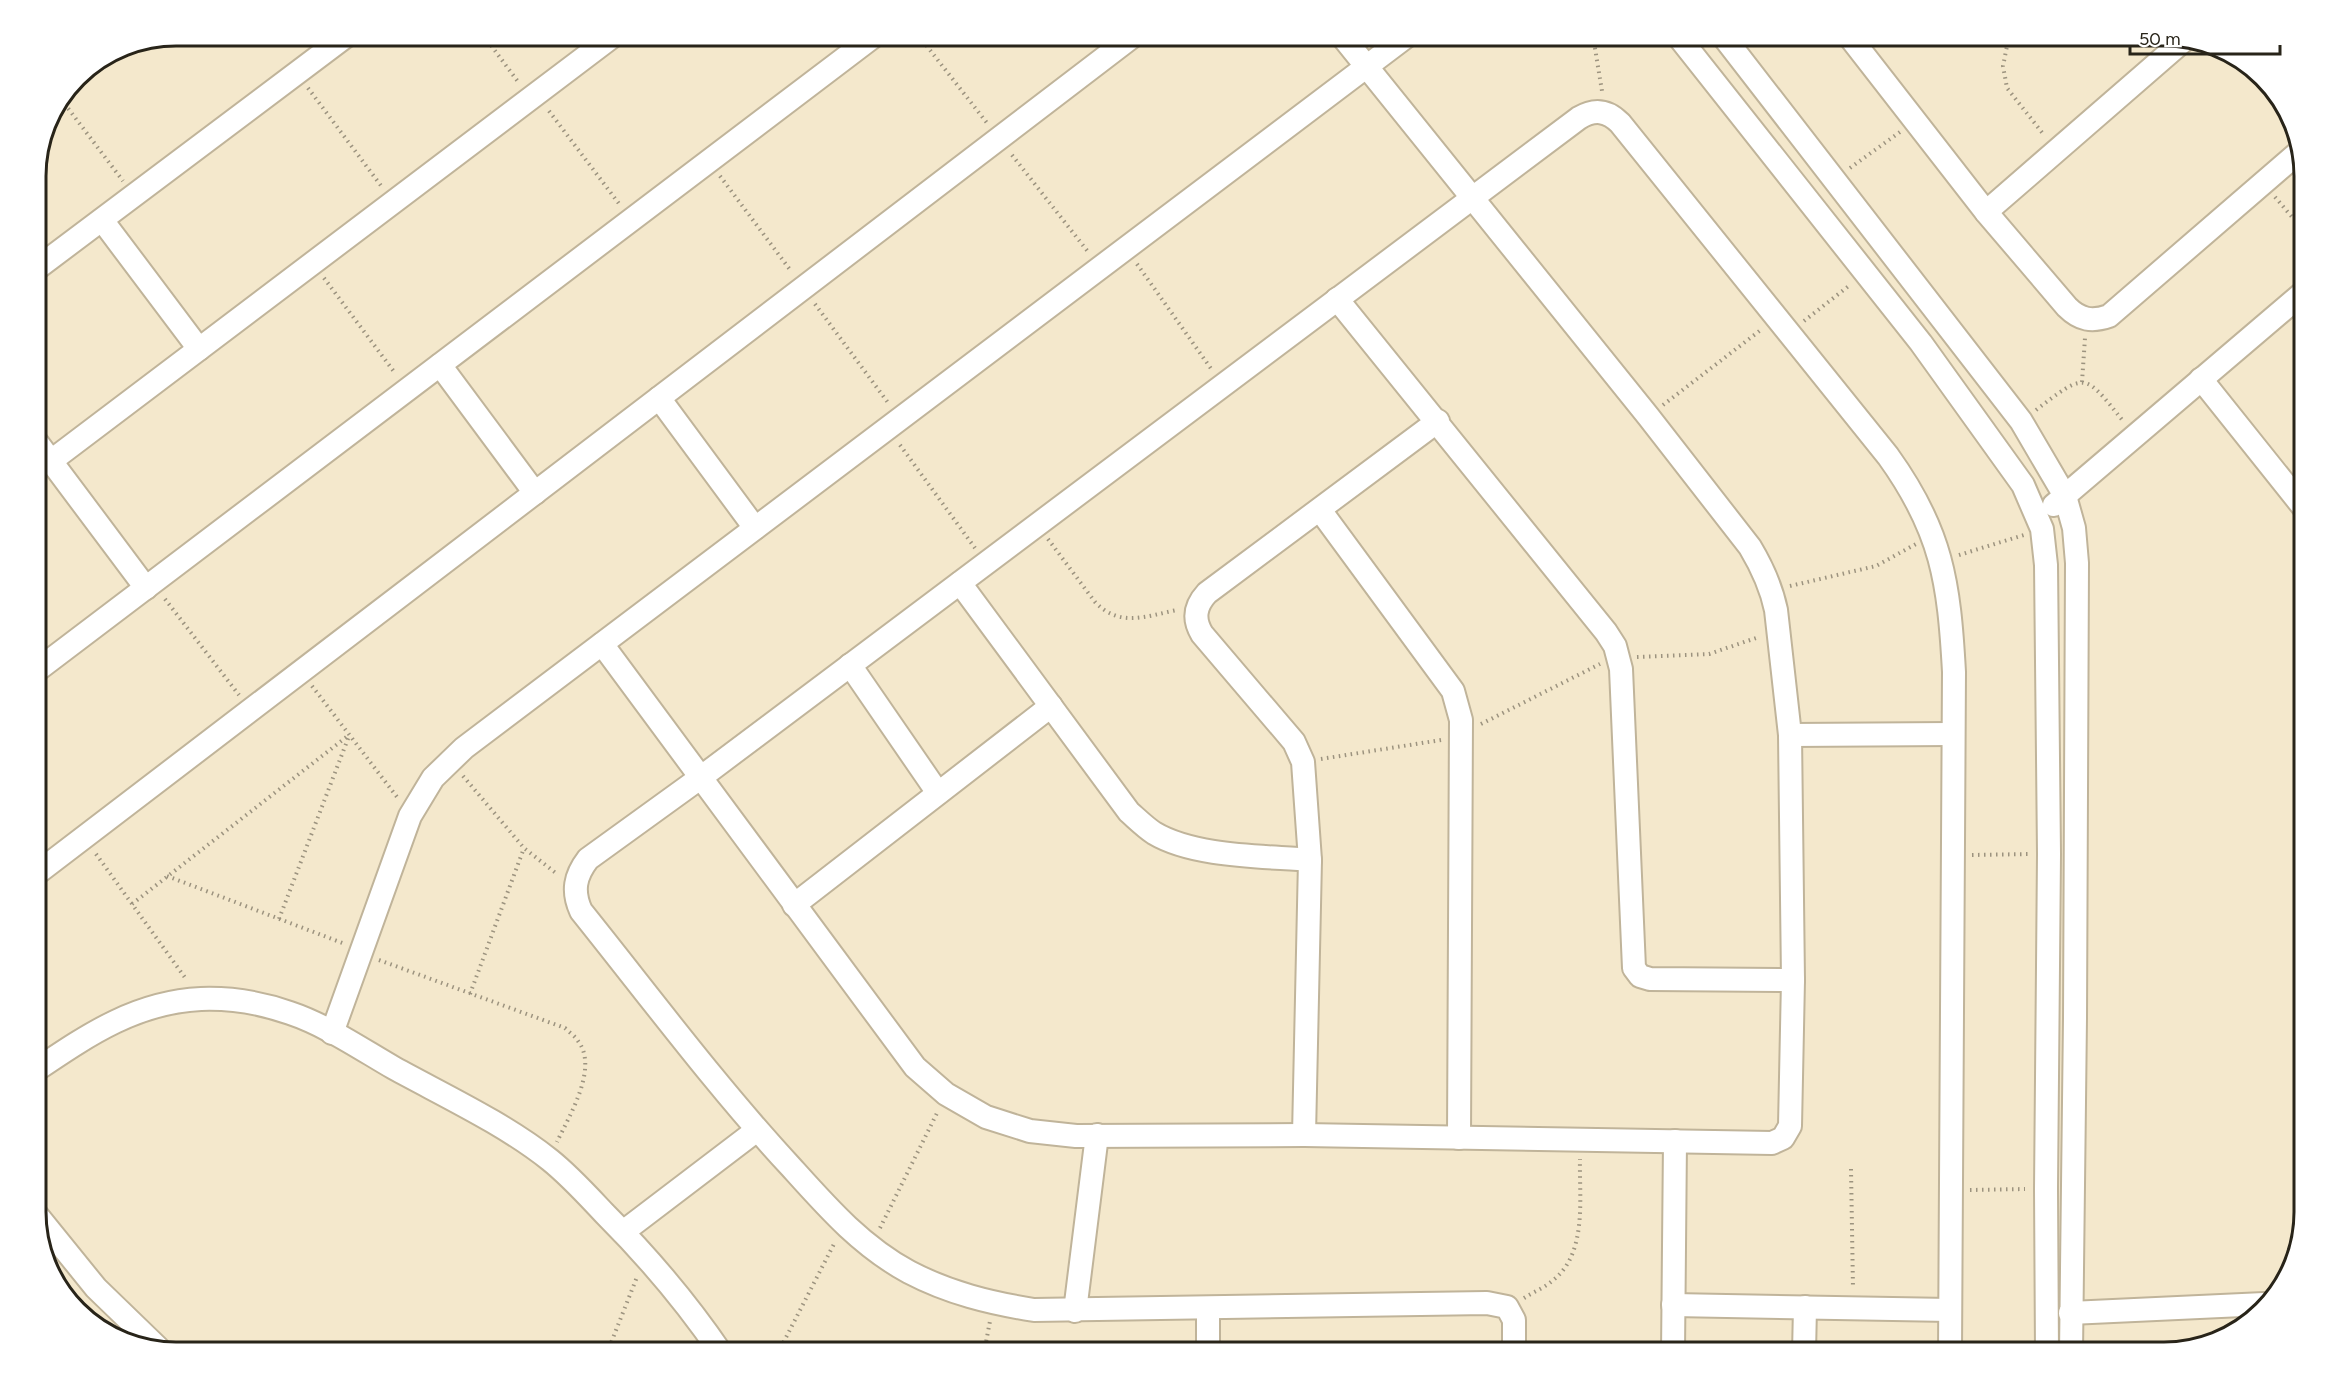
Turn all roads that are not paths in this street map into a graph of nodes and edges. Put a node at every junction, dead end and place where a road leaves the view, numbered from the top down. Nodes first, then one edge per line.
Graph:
1 (332, 46) edge
2 (600, 46) edge
3 (846, 46) edge
4 (1120, 46) edge
5 (1350, 46) edge
6 (1394, 46) edge
7 (1686, 46) edge
8 (1731, 46) edge
9 (1857, 46) edge
10 (2176, 47) edge
11 (1367, 66) junction
12 (2292, 158) edge
13 (1473, 198) junction
14 (1986, 212) junction
15 (102, 220) junction
16 (47, 261) edge
17 (1337, 299) junction
18 (2293, 301) edge
19 (199, 349) junction
20 (440, 365) junction
21 (2200, 379) junction
22 (659, 398) junction
23 (1438, 421) junction
24 (47, 456) edge
25 (51, 461) junction
26 (535, 493) junction
27 (2293, 495) edge
28 (2065, 496) junction
29 (1320, 510) junction
30 (2040, 523) junction
31 (755, 528) junction
32 (960, 583) junction
33 (150, 585) junction
34 (602, 644) junction
35 (47, 663) edge
36 (850, 665) junction
37 (1051, 706) junction
38 (1953, 734) junction
39 (1790, 735) junction
40 (700, 778) junction
41 (938, 793) junction
42 (1310, 860) junction
43 (47, 866) edge
44 (794, 905) junction
45 (1793, 980) junction
46 (332, 1033) junction
47 (47, 1063) edge
48 (757, 1130) junction
49 (1097, 1135) junction
50 (1304, 1135) junction
51 (1459, 1138) junction
52 (1675, 1141) junction
53 (48, 1229) edge
54 (623, 1232) junction
55 (2257, 1304) edge
56 (1673, 1305) junction
57 (1805, 1307) junction
58 (1208, 1308) junction
59 (1950, 1310) junction
60 (1075, 1311) junction
61 (2070, 1313) junction
62 (149, 1339) edge
63 (714, 1342) edge
64 (1208, 1342) edge
65 (1514, 1342) edge
66 (1673, 1342) edge
67 (1804, 1342) edge
68 (1950, 1342) edge
69 (2047, 1342) edge
70 (2071, 1342) edge

1 - 15 street
2 - 19 street
3 - 20 street
4 - 22 street
5 - 11 street
6 - 11 street
7 - 30 street
8 - 28 street
9 - 14 street
10 - 14 street
11 - 13 street
11 - 31 street
12 - 14 street
13 - 17 street
13 - 38 street
13 - 39 street
15 - 16 street
15 - 19 street
17 - 23 street
17 - 32 street
18 - 21 street
19 - 25 street
20 - 26 street
20 - 33 street
21 - 27 street
21 - 28 street
22 - 26 street
22 - 31 street
23 - 29 street
23 - 45 street
24 - 25 street
25 - 33 street
26 - 43 street
28 - 30 street
28 - 61 street
29 - 42 street
29 - 51 street
30 - 69 street
31 - 34 street
32 - 36 street
32 - 37 street
33 - 35 street
34 - 40 street
34 - 46 street
36 - 40 street
36 - 41 street
37 - 41 street
37 - 42 street
38 - 39 street
38 - 59 street
39 - 45 street
40 - 44 street
40 - 48 street
41 - 44 street
42 - 50 street
44 - 49 street
45 - 52 street
46 - 47 street
46 - 54 street
48 - 54 street
48 - 60 street
49 - 50 street
49 - 60 street
50 - 51 street
51 - 52 street
52 - 56 street
53 - 62 street
54 - 63 street
55 - 61 street
56 - 57 street
56 - 66 street
57 - 59 street
57 - 67 street
58 - 60 street
58 - 64 street
58 - 65 street
59 - 68 street
61 - 70 street

